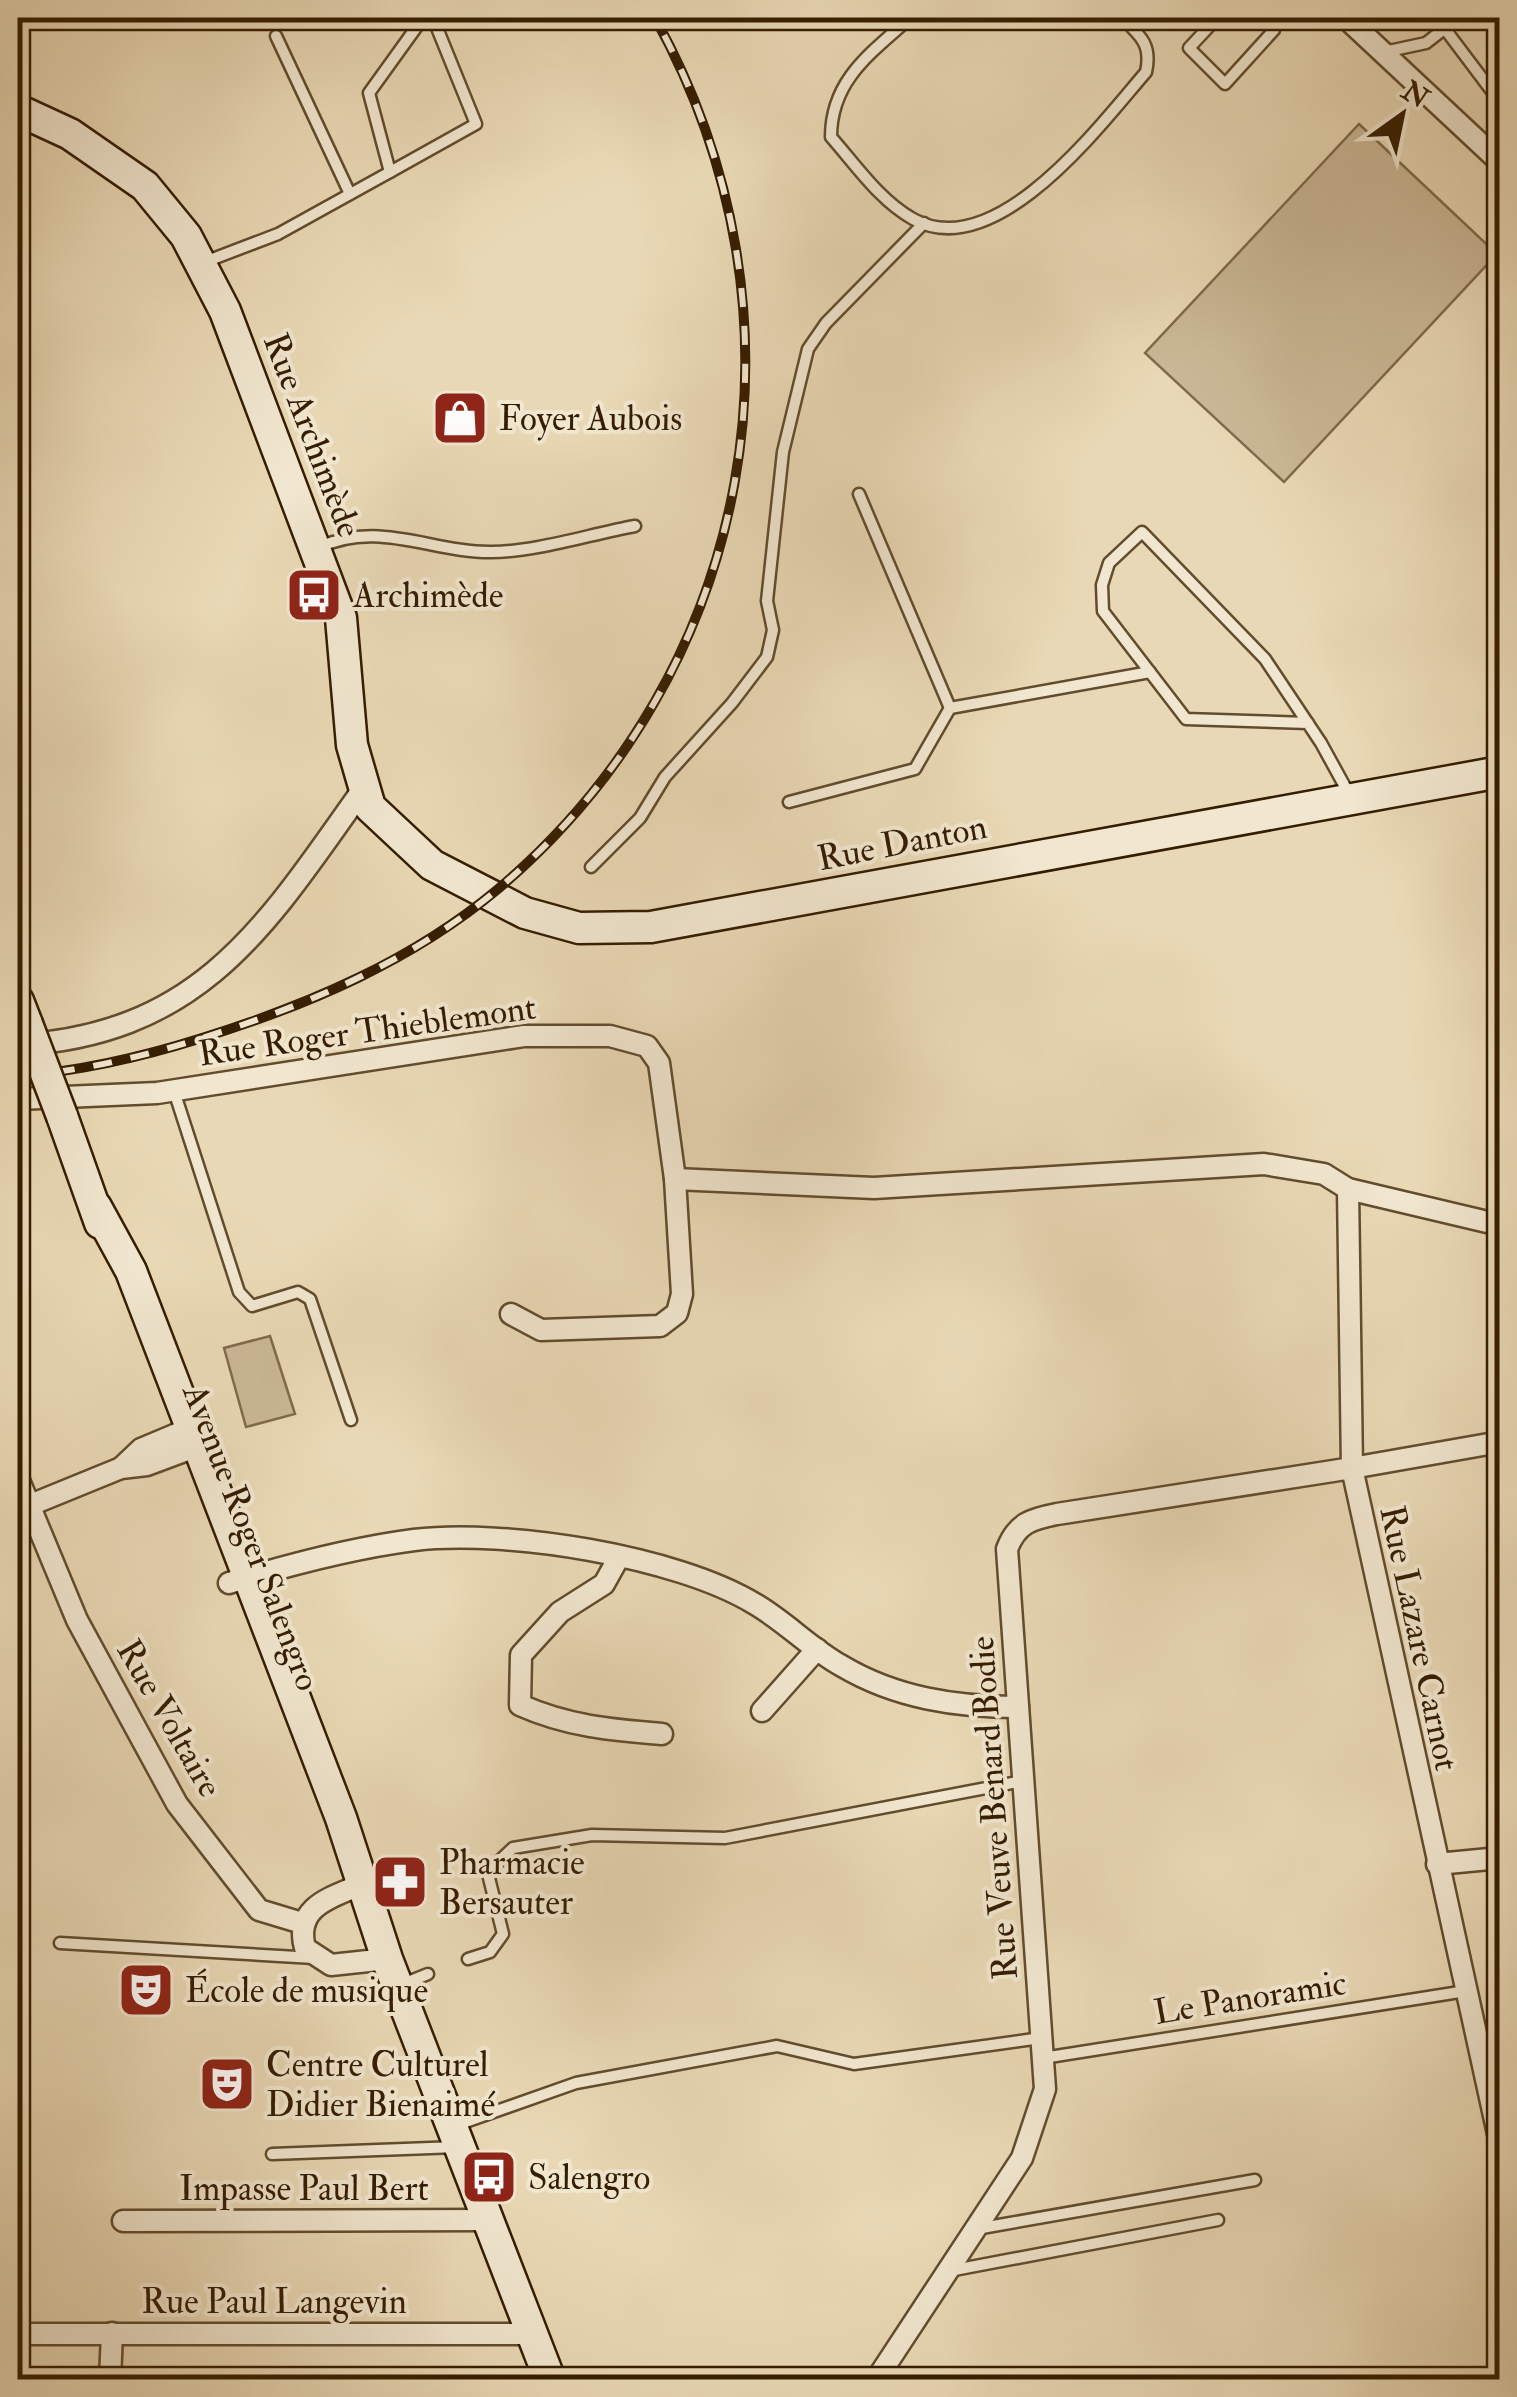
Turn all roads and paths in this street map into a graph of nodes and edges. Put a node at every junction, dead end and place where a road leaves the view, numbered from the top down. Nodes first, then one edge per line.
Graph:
1 (423, 18) edge
2 (433, 18) edge
3 (910, 18) edge
4 (1122, 18) edge
5 (1217, 18) edge
6 (1261, 18) edge
7 (1346, 18) edge
8 (1458, 18) edge
9 (1444, 28) junction
10 (276, 36) dead end
11 (1383, 52) junction
12 (1500, 102) edge
13 (18, 110) edge
14 (1500, 162) edge
15 (390, 172) junction
16 (350, 194) junction
17 (924, 224) junction
18 (200, 264) junction
19 (858, 494) dead end
20 (635, 526) dead end
21 (318, 549) junction
22 (1150, 672) junction
23 (950, 708) junction
24 (1308, 723) junction
25 (1500, 772) edge
26 (364, 790) junction
27 (1351, 798) junction
28 (789, 802) dead end
29 (591, 867) dead end
30 (21, 1023) edge
31 (174, 1090) junction
32 (18, 1098) edge
33 (675, 1179) junction
34 (1348, 1190) junction
35 (1500, 1226) edge
36 (511, 1314) dead end
37 (351, 1420) dead end
38 (185, 1441) junction
39 (1500, 1442) edge
40 (1352, 1468) junction
41 (18, 1478) edge
42 (24, 1507) edge
43 (618, 1557) junction
44 (238, 1580) junction
45 (817, 1648) junction
46 (1018, 1706) junction
47 (762, 1711) dead end
48 (662, 1734) dead end
49 (1024, 1781) junction
50 (1500, 1858) edge
51 (1437, 1864) junction
52 (360, 1886) junction
53 (302, 1923) junction
54 (60, 1943) dead end
55 (315, 1958) junction
56 (468, 1959) dead end
57 (392, 1973) junction
58 (428, 1974) dead end
59 (1459, 1992) junction
60 (1048, 2051) junction
61 (454, 2137) junction
62 (1500, 2143) edge
63 (272, 2154) dead end
64 (1255, 2180) dead end
65 (486, 2220) junction
66 (1218, 2220) dead end
67 (123, 2221) dead end
68 (976, 2229) junction
69 (948, 2271) junction
70 (112, 2333) junction
71 (18, 2334) edge
72 (530, 2334) junction
73 (110, 2380) edge
74 (550, 2380) edge
75 (876, 2380) edge

1 - 15 lane
2 - 15 lane
3 - 17 lane
4 - 17 lane
5 - 6 lane
7 - 11 street
8 - 9 lane
9 - 11 lane
9 - 12 lane
10 - 16 lane
11 - 14 street
13 - 18 street, Rue Archimède
15 - 16 lane
16 - 18 lane
17 - 29 lane
18 - 21 street, Rue Archimède
19 - 23 lane
20 - 21 lane
21 - 26 street, Rue Archimède
22 - 23 lane
22 - 24 lane
22 - 24 lane
23 - 28 lane
24 - 27 lane
25 - 27 street, Rue Danton
26 - 27 street, Rue Danton
26 - 30 street
30 - 38 street, Avenue Roger Salengro, bridge
31 - 32 street, Rue Roger Thieblemont
31 - 33 street, Rue Roger Thieblemont
31 - 37 lane
33 - 34 street
33 - 36 street, Rue Roger Thieblemont
34 - 35 street
34 - 40 street
38 - 42 street
38 - 44 street, Avenue Roger Salengro
39 - 40 street, Rue Lazare Carnot
40 - 46 street, Rue Veuve Benard Bodie
40 - 51 street, Rue Lazare Carnot
41 - 42 street, Rue Voltaire
42 - 53 street, Rue Voltaire
43 - 44 street
43 - 45 street
43 - 48 street
44 - 52 street, Avenue Roger Salengro
45 - 46 street
45 - 47 street
46 - 49 street, Rue Veuve Benard Bodie
49 - 56 lane
49 - 60 street, Rue Veuve Benard Bodie
50 - 51 street
51 - 59 street, Rue Lazare Carnot
52 - 53 street
52 - 57 street, Avenue Roger Salengro
53 - 55 street
54 - 55 lane
55 - 57 street
57 - 58 lane
57 - 61 street, Avenue Roger Salengro
59 - 60 lane, Le Panoramic
59 - 62 street, Rue Lazare Carnot
60 - 61 lane, Le Panoramic
60 - 68 street, Rue Veuve Benard Bodie
61 - 63 lane, Le Panoramic
61 - 65 street, Avenue Roger Salengro
64 - 68 lane
65 - 67 street, Impasse Paul Bert
65 - 72 street, Avenue Roger Salengro
66 - 69 lane
68 - 69 street, Rue Veuve Benard Bodie
69 - 75 street, Rue Veuve Benard Bodie
70 - 71 street, Rue Paul Langevin
70 - 72 street, Rue Paul Langevin
70 - 73 street
72 - 74 street, Avenue Roger Salengro

